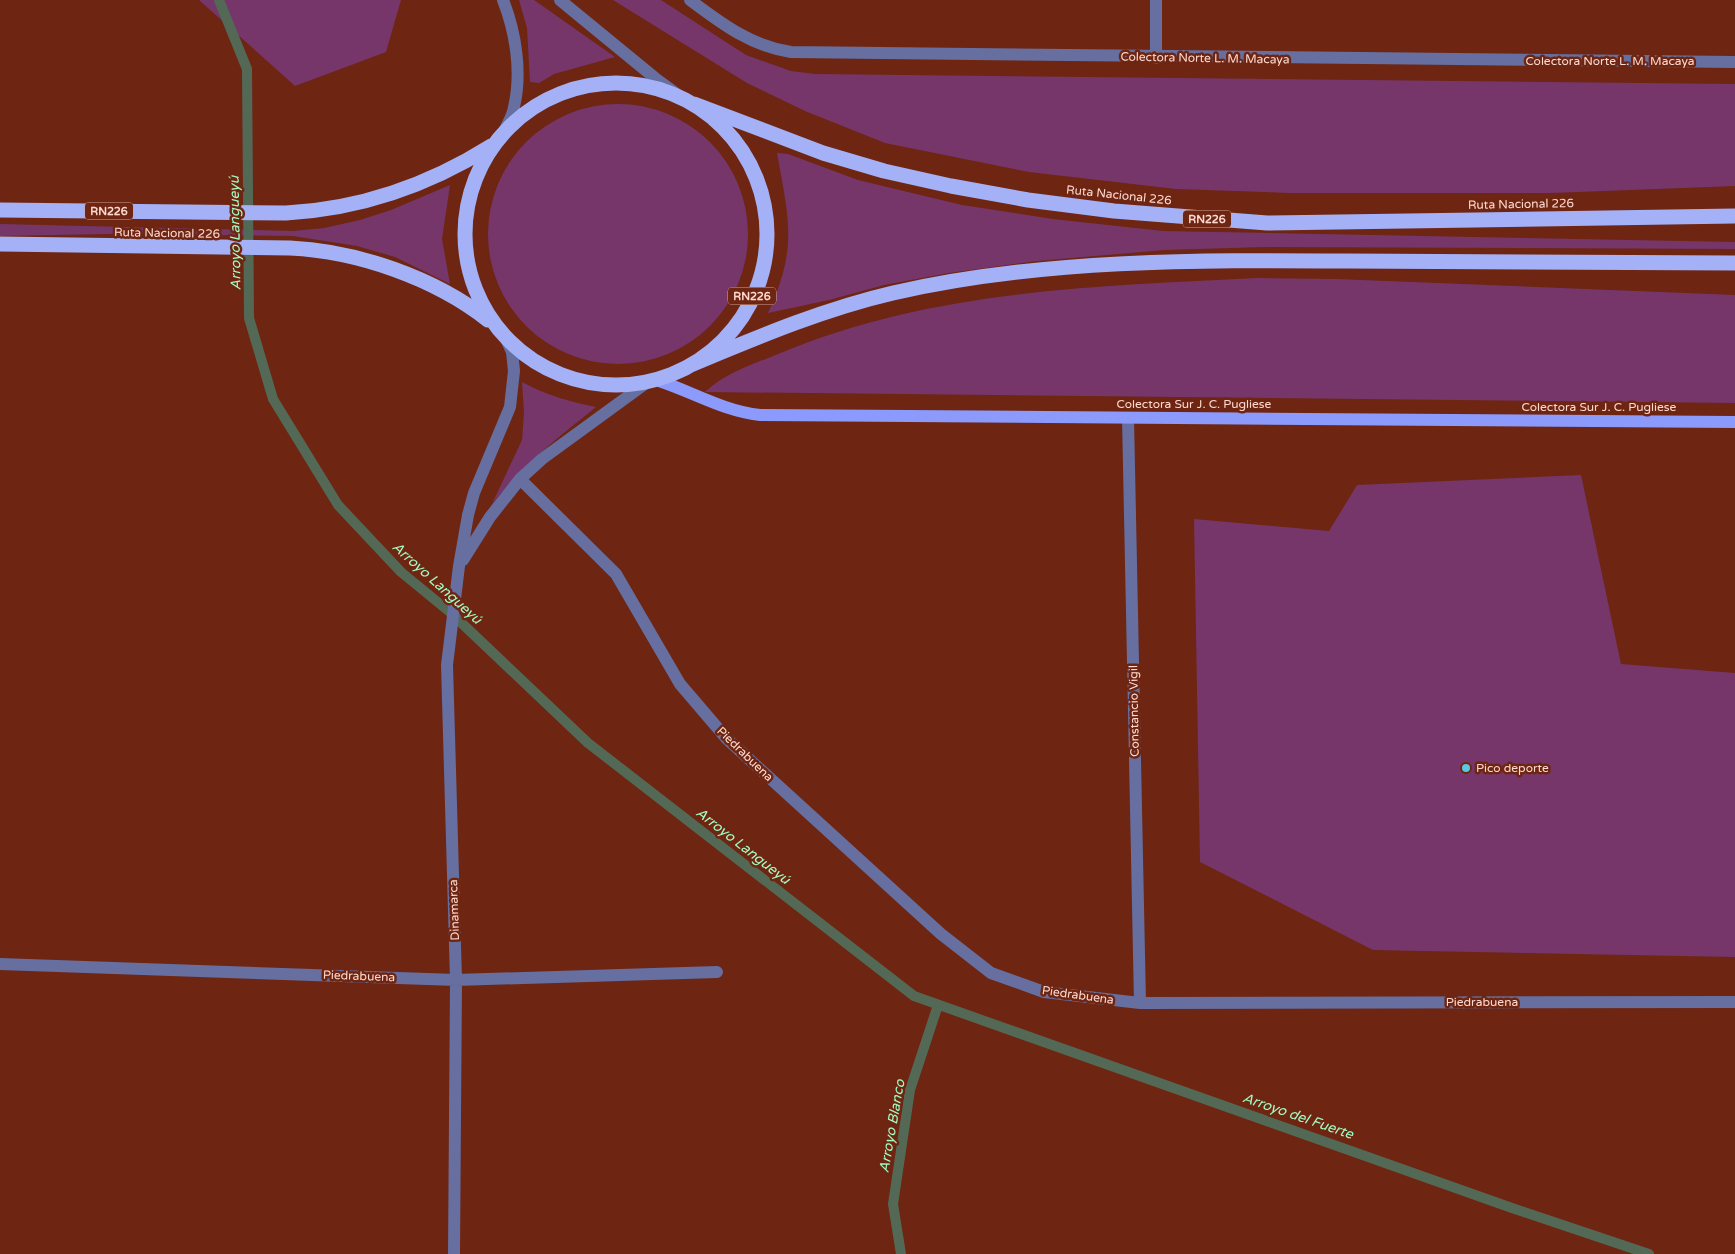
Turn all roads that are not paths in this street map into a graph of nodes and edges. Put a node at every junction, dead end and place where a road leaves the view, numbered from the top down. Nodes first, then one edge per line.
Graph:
1 (504, 0) edge
2 (560, 0) edge
3 (690, 0) edge
4 (1156, 0) edge
5 (1156, 58) junction
6 (1735, 62) edge
7 (688, 100) junction
8 (499, 138) junction
9 (0, 210) edge
10 (1735, 216) edge
11 (0, 244) edge
12 (1735, 264) edge
13 (495, 326) junction
14 (506, 339) junction
15 (693, 364) junction
16 (654, 381) junction
17 (1128, 418) junction
18 (1735, 422) edge
19 (520, 480) junction
20 (459, 566) junction
21 (0, 964) edge
22 (717, 972) dead end
23 (456, 980) junction
24 (1735, 1002) edge
25 (1140, 1003) junction
26 (454, 1254) edge

1 - 8 street
2 - 7 street
3 - 5 street, Colectora Norte L. M. Macaya
4 - 5 street
5 - 6 street, Colectora Norte L. M. Macaya
7 - 8 highway, Ruta Nacional 226 / RN226
7 - 10 highway, Ruta Nacional 226 / RN226
7 - 15 highway, Ruta Nacional 226 / RN226
8 - 9 highway, Ruta Nacional 226 / RN226
8 - 13 highway, Ruta Nacional 226 / RN226
11 - 13 highway, Ruta Nacional 226 / RN226
12 - 15 highway, Ruta Nacional 226 / RN226
13 - 14 highway, Ruta Nacional 226 / RN226
14 - 16 highway, Ruta Nacional 226 / RN226
14 - 20 street, Dinamarca
15 - 16 highway, Ruta Nacional 226 / RN226
16 - 17 main road, Colectora Sur J. C. Pugliese
16 - 19 street
17 - 18 main road, Colectora Sur J. C. Pugliese
17 - 25 street, Constancio Vigil
19 - 20 street
19 - 25 street, Piedrabuena
20 - 23 street, Dinamarca
21 - 23 street, Piedrabuena
22 - 23 street, Piedrabuena
23 - 26 street, Dinamarca
24 - 25 street, Piedrabuena

